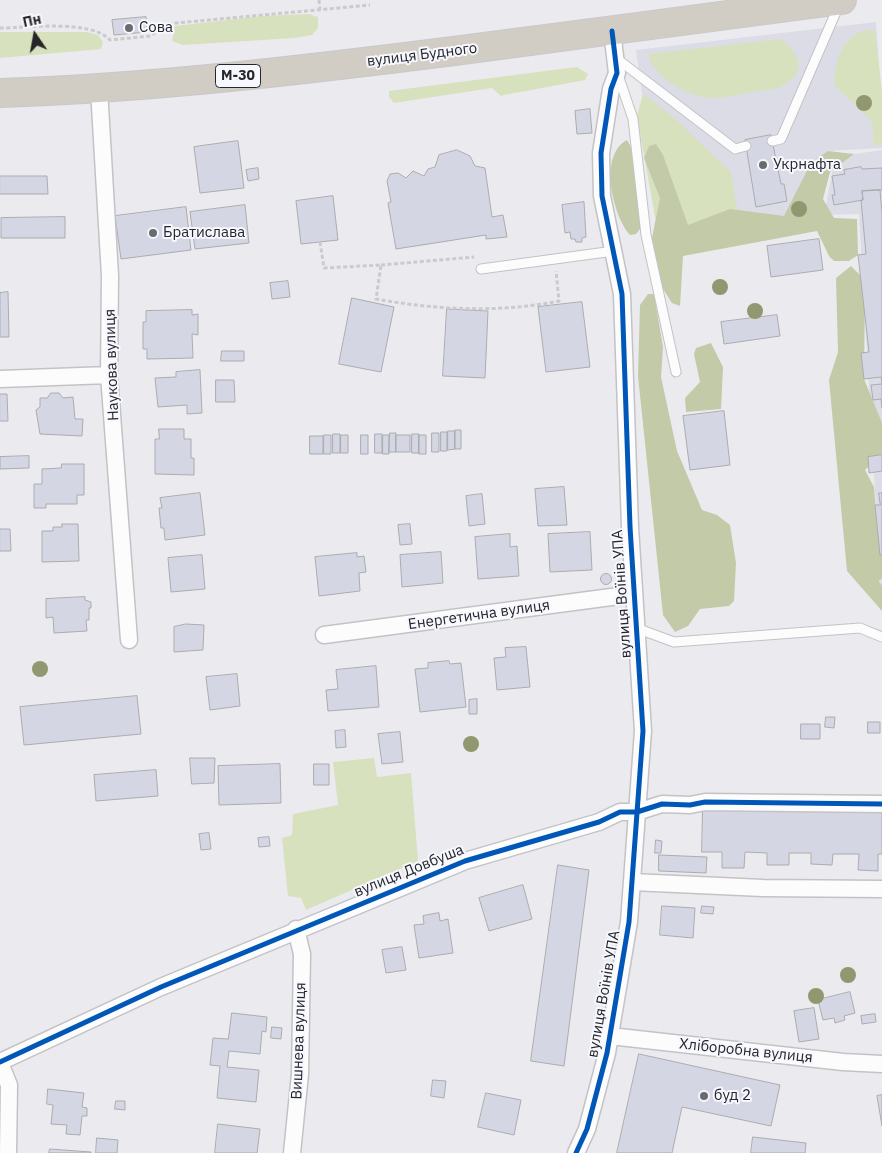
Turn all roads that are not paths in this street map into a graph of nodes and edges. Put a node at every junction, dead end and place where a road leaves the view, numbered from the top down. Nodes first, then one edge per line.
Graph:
1 (842, 0) edge
2 (612, 31) junction
3 (616, 65) junction
4 (99, 90) junction
5 (0, 93) edge
6 (772, 141) dead end
7 (746, 146) dead end
8 (614, 251) junction
9 (481, 270) road end
10 (676, 372) dead end
11 (109, 375) junction
12 (0, 378) edge
13 (634, 594) junction
14 (636, 628) junction
15 (324, 635) dead end
16 (882, 637) edge
17 (129, 640) dead end
18 (882, 804) edge
19 (637, 812) junction
20 (632, 882) junction
21 (882, 889) edge
22 (296, 930) junction
23 (610, 1036) junction
24 (0, 1063) edge
25 (882, 1064) edge
26 (8, 1153) edge
27 (292, 1153) edge
28 (576, 1153) edge

1 - 2 highway, вулиця Будного / М-30
1 - 6 lane
2 - 3 street, вулиця Воїнів УПА
2 - 4 highway, вулиця Будного / М-30
3 - 7 lane
3 - 8 street, вулиця Воїнів УПА
3 - 10 lane
4 - 5 highway, вулиця Будного / М-30
4 - 11 street, Наукова вулиця
8 - 9 lane
8 - 13 street, вулиця Воїнів УПА
11 - 12 street
11 - 17 street, Наукова вулиця
13 - 14 street, вулиця Воїнів УПА
13 - 15 street, Енергетична вулиця
14 - 16 lane
14 - 19 street, вулиця Воїнів УПА
18 - 19 street, вулиця Довбуша
19 - 20 street, вулиця Воїнів УПА
19 - 22 street, вулиця Довбуша
20 - 21 street
20 - 23 street, вулиця Воїнів УПА
22 - 24 street, вулиця Довбуша
22 - 27 street, Вишнева вулиця
23 - 25 street, Хліборобна вулиця
23 - 28 street, вулиця Воїнів УПА
24 - 26 street

